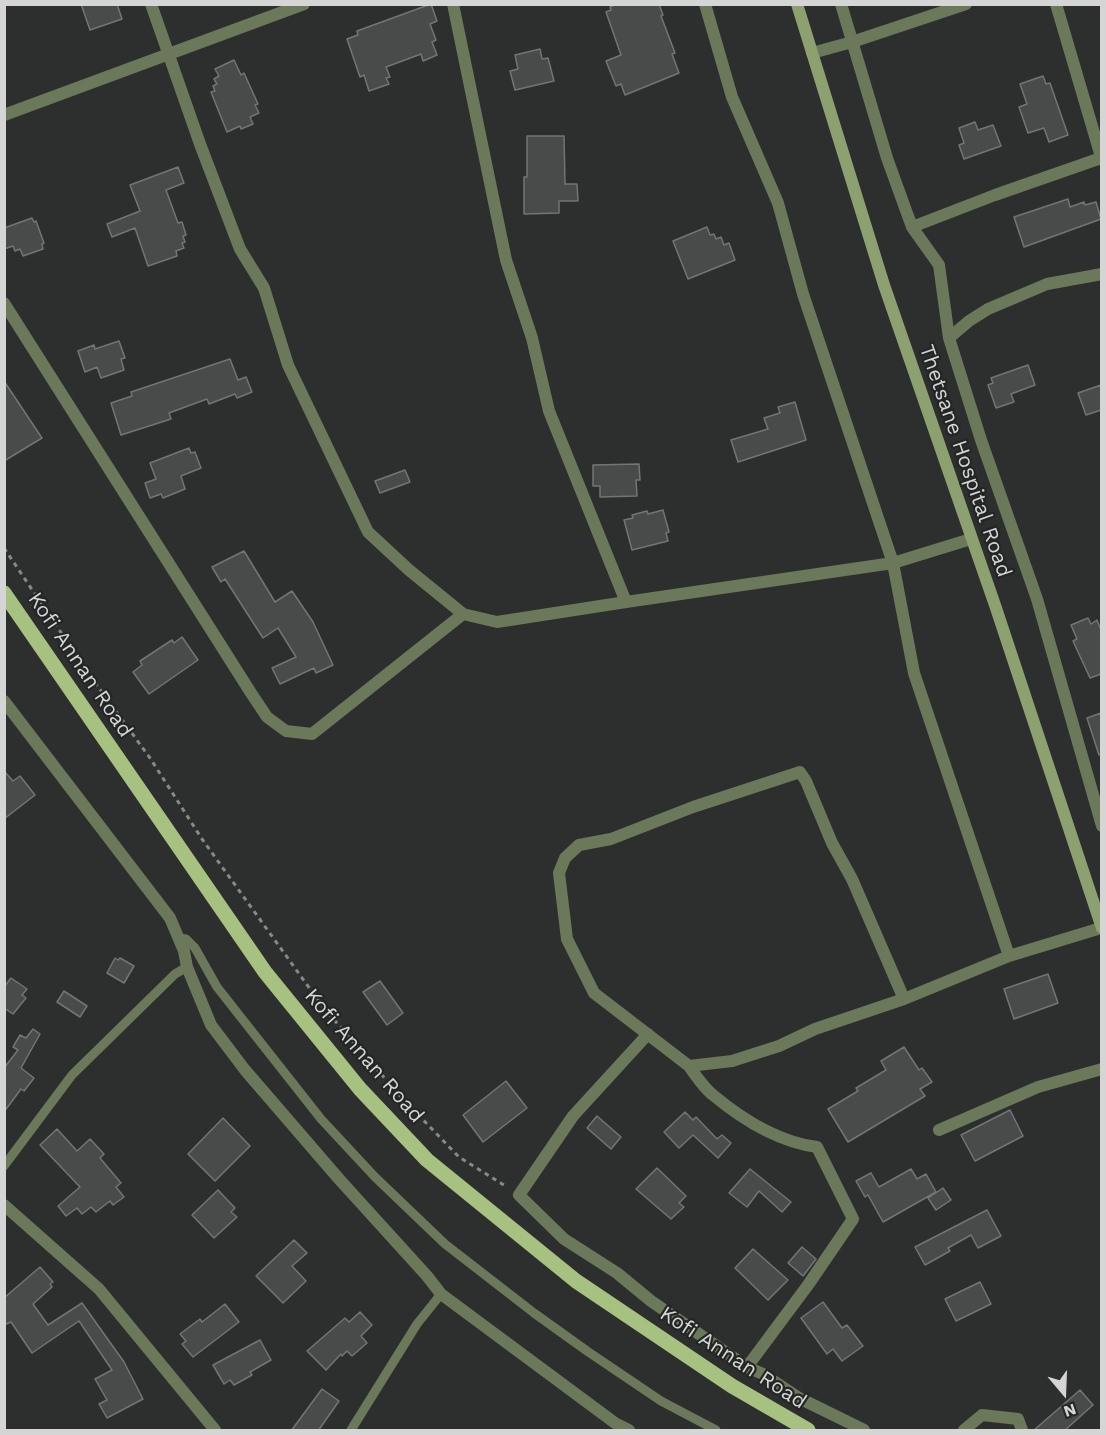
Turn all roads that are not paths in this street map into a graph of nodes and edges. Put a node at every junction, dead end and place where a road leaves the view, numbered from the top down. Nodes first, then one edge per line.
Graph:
1 (151, 4) edge
2 (304, 4) edge
3 (453, 4) edge
4 (705, 4) edge
5 (797, 4) edge
6 (842, 4) edge
7 (966, 4) edge
8 (1056, 4) edge
9 (852, 42) junction
10 (170, 53) junction
11 (812, 53) junction
12 (4, 115) edge
13 (1101, 159) edge
14 (912, 227) junction
15 (1101, 274) edge
16 (4, 303) edge
17 (949, 338) junction
18 (971, 539) junction
19 (893, 563) junction
20 (4, 592) edge
21 (626, 602) junction
22 (463, 614) junction
23 (4, 701) edge
24 (1101, 826) edge
25 (1101, 928) edge
26 (179, 938) junction
27 (1009, 956) junction
28 (187, 968) junction
29 (904, 999) junction
30 (648, 1034) junction
31 (689, 1066) junction
32 (1101, 1069) edge
33 (939, 1130) dead end
34 (4, 1166) edge
35 (4, 1205) edge
36 (441, 1294) junction
37 (747, 1367) junction
38 (215, 1431) edge
39 (351, 1431) edge
40 (629, 1431) edge
41 (716, 1431) edge
42 (808, 1431) edge
43 (864, 1431) edge
44 (964, 1431) edge
45 (1022, 1431) edge

1 - 10 street
2 - 10 street
3 - 21 street
4 - 19 street
5 - 11 main road, Thetsane Hospital Road
6 - 9 street
7 - 9 street
8 - 13 street
9 - 11 street
9 - 14 street
10 - 12 street
10 - 22 street
11 - 18 main road, Thetsane Hospital Road
13 - 14 street
14 - 17 street
15 - 17 street
16 - 22 street
17 - 24 street
18 - 19 street
18 - 25 main road, Thetsane Hospital Road
19 - 21 street
19 - 27 street
20 - 42 main road, Kofi Annan Road
21 - 22 street
23 - 26 street
25 - 27 street
26 - 28 street
26 - 41 lane
27 - 29 street
28 - 34 lane
28 - 36 street
29 - 30 street
29 - 31 street
30 - 31 street
30 - 37 street
31 - 37 street
32 - 33 street
35 - 38 street
36 - 39 lane
36 - 40 street
37 - 43 street
44 - 45 street

